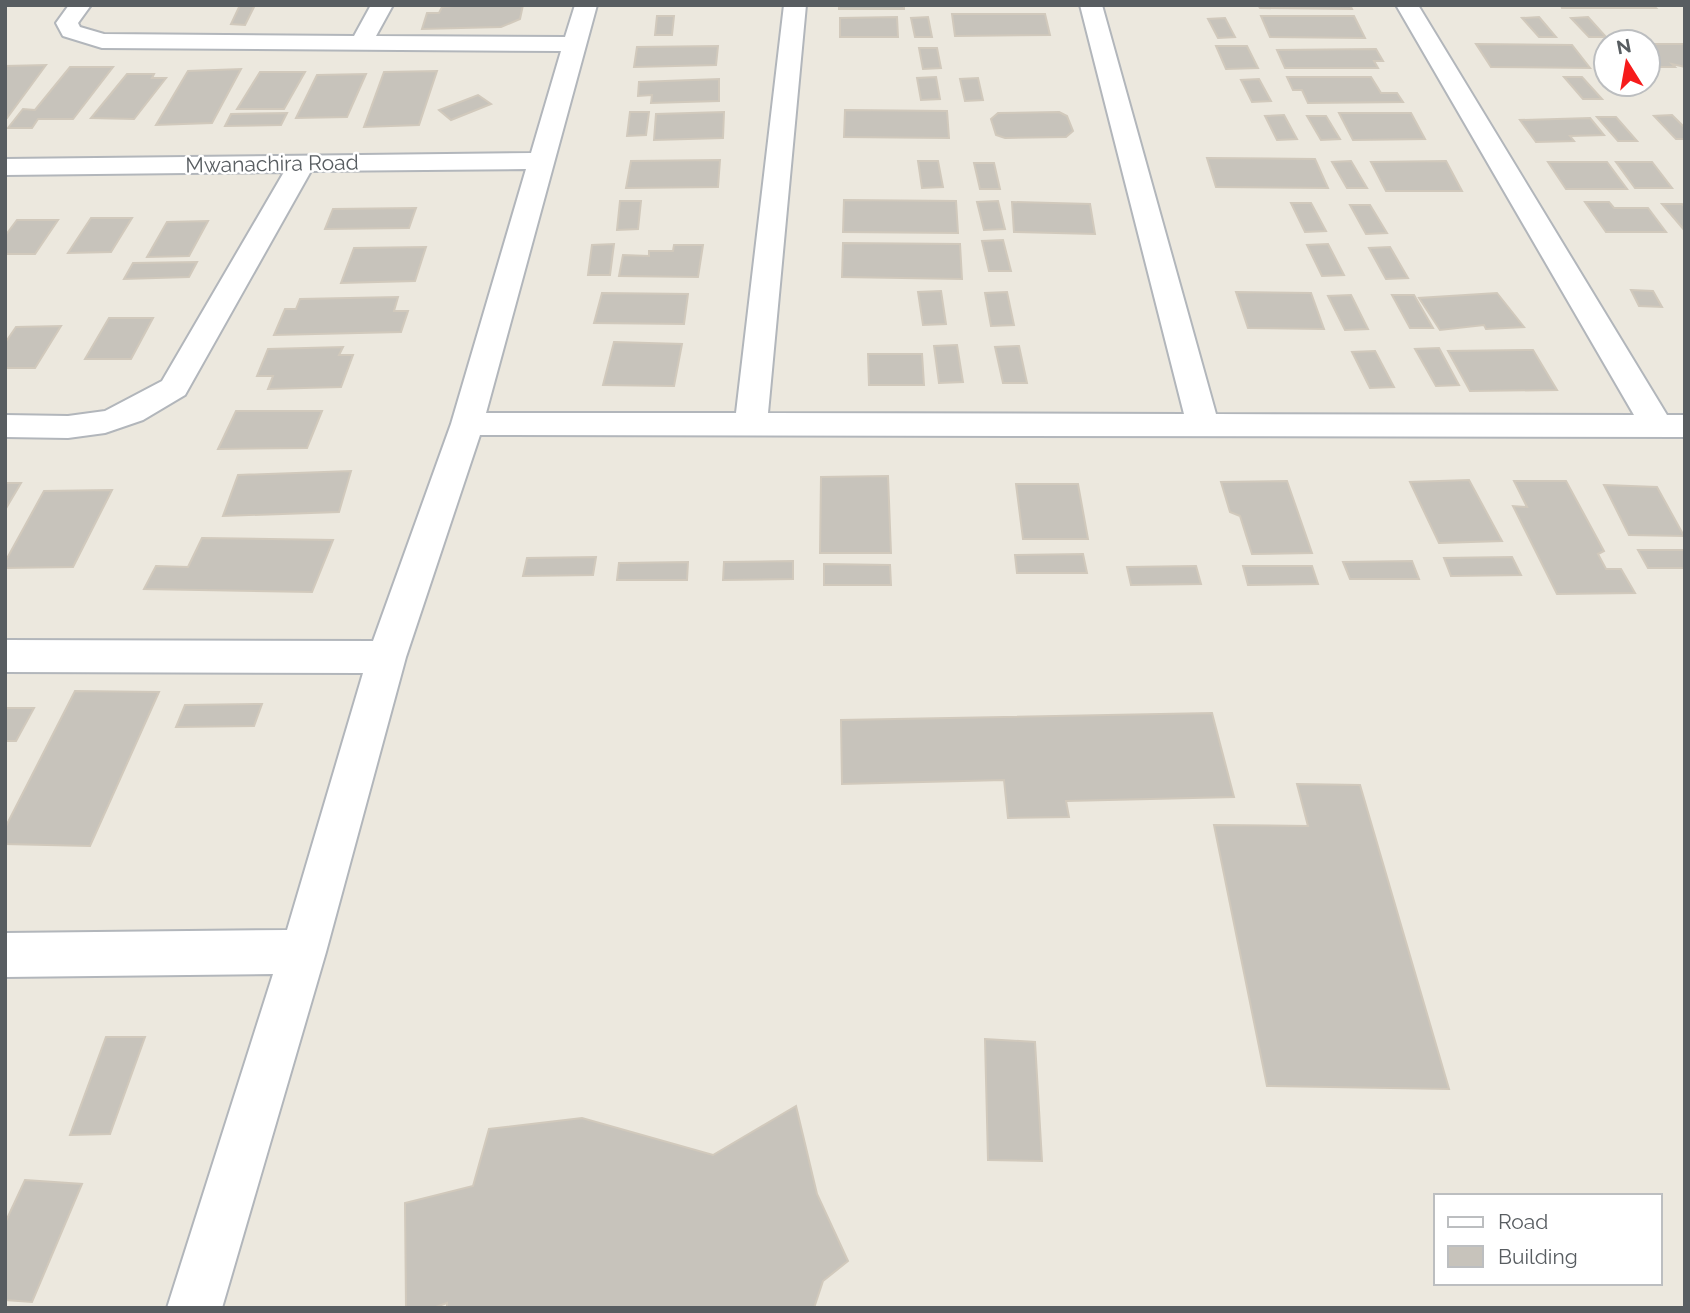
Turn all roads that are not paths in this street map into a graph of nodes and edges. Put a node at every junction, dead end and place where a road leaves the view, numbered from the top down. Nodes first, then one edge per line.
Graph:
1 (80, 5) edge
2 (382, 5) edge
3 (586, 5) edge
4 (796, 5) edge
5 (1091, 5) edge
6 (1407, 5) edge
7 (361, 43) junction
8 (575, 44) junction
9 (540, 162) junction
10 (302, 164) junction
11 (5, 167) edge
12 (467, 424) junction
13 (751, 424) junction
14 (1203, 425) junction
15 (5, 426) edge
16 (1671, 426) edge
17 (5, 656) edge
18 (387, 657) junction
19 (303, 952) junction
20 (5, 955) edge
21 (194, 1308) edge

1 - 7 street
2 - 7 street
3 - 8 street
4 - 13 street
5 - 14 street
6 - 16 street
7 - 8 street
8 - 9 street
9 - 10 street, Mwanachira Road
9 - 12 street
10 - 11 street, Mwanachira Road
10 - 15 street
12 - 13 street
12 - 18 street
13 - 14 street
14 - 16 street
17 - 18 street
18 - 19 street
19 - 20 street
19 - 21 street

